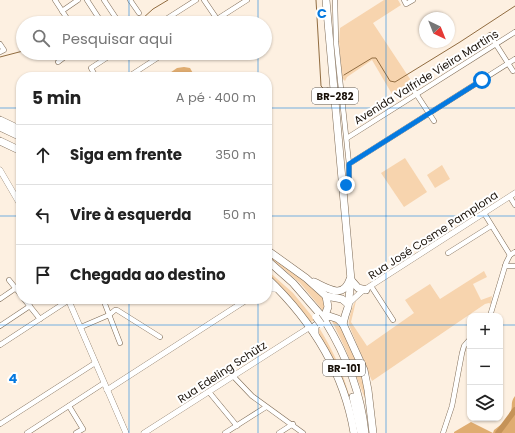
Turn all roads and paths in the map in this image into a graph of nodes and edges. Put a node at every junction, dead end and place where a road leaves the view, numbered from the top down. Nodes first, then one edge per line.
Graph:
1 (55, 0) edge
2 (78, 0) edge
3 (87, 0) edge
4 (104, 0) edge
5 (130, 0) edge
6 (196, 0) edge
7 (204, 0) edge
8 (247, 0) edge
9 (326, 0) edge
10 (336, 0) edge
11 (413, 0) edge
12 (405, 2) edge
13 (62, 11) junction
14 (139, 13) dead end
15 (65, 16) edge
16 (97, 16) edge
17 (115, 16) edge
18 (171, 16) edge
19 (215, 16) edge
20 (222, 16) edge
21 (515, 32) edge
22 (490, 35) dead end
23 (0, 44) edge
24 (496, 44) junction
25 (0, 52) edge
26 (515, 59) edge
27 (61, 60) edge
28 (103, 60) edge
29 (153, 60) edge
30 (58, 62) dead end
31 (508, 63) junction
32 (93, 72) edge
33 (135, 72) edge
34 (513, 72) dead end
35 (411, 86) dead end
36 (416, 94) junction
37 (429, 114) junction
38 (0, 120) edge
39 (434, 121) dead end
40 (16, 128) edge
41 (2, 131) edge
42 (16, 135) edge
43 (347, 138) junction
44 (16, 139) edge
45 (0, 141) edge
46 (16, 149) edge
47 (349, 164) junction
48 (0, 170) edge
49 (0, 179) edge
50 (10, 186) junction
51 (343, 193) junction
52 (512, 195) edge
53 (16, 197) edge
54 (515, 205) edge
55 (484, 214) junction
56 (491, 226) junction
57 (515, 252) edge
58 (448, 253) dead end
59 (272, 254) edge
60 (510, 255) junction
61 (272, 264) edge
62 (505, 266) junction
63 (515, 266) edge
64 (272, 270) edge
65 (306, 278) junction
66 (350, 279) junction
67 (9, 280) dead end
68 (272, 283) edge
69 (16, 288) joint
70 (272, 289) edge
71 (278, 289) junction
72 (366, 289) junction
73 (350, 295) junction
74 (326, 296) junction
75 (339, 298) junction
76 (0, 299) edge
77 (63, 304) edge
78 (71, 304) edge
79 (105, 304) edge
80 (240, 304) edge
81 (348, 304) junction
82 (30, 306) joint
83 (346, 313) junction
84 (491, 313) edge
85 (109, 315) junction
86 (321, 318) junction
87 (40, 319) junction
88 (305, 320) junction
89 (393, 320) dead end
90 (343, 324) junction
91 (0, 326) edge
92 (81, 327) junction
93 (310, 327) junction
94 (315, 334) junction
95 (160, 337) dead end
96 (467, 342) edge
97 (120, 343) dead end
98 (0, 345) edge
99 (344, 355) junction
100 (96, 362) junction
101 (234, 376) junction
102 (104, 383) junction
103 (107, 390) junction
104 (209, 392) junction
105 (69, 406) junction
106 (266, 407) junction
107 (358, 417) junction
108 (372, 420) junction
109 (0, 424) edge
110 (293, 424) junction
111 (237, 426) junction
112 (151, 431) edge
113 (27, 433) edge
114 (76, 433) edge
115 (126, 433) edge
116 (144, 433) edge
117 (225, 433) edge
118 (279, 433) edge
119 (303, 433) edge
120 (354, 433) edge
121 (357, 433) edge
122 (360, 433) edge
123 (365, 433) edge
124 (373, 433) edge
125 (443, 433) edge

1 - 13 street
2 - 13 street
3 - 16 street
4 - 17 street
5 - 14 street
6 - 18 street
7 - 19 street
8 - 20 street
9 - 51 highway, BR-282
10 - 43 street
11 - 12 street
13 - 15 street
21 - 24 street, Avenida Valfride Vieira Martins
22 - 24 street
23 - 25 street
24 - 31 street
24 - 36 street, Avenida Valfride Vieira Martins
26 - 31 street
27 - 30 street
28 - 32 street
29 - 33 street
31 - 34 street
31 - 37 street
35 - 36 street
36 - 37 street
36 - 43 street, Avenida Valfride Vieira Martins
37 - 39 street
37 - 47 street
38 - 40 highway
41 - 42 highway
41 - 44 highway
43 - 47 street
45 - 46 highway
47 - 51 street
48 - 50 main road
49 - 50 main road
50 - 53 main road
51 - 66 highway, BR-282
52 - 54 street
52 - 55 main road, Rua José Cosme Pamplona
55 - 56 street
55 - 72 main road, Rua José Cosme Pamplona
56 - 58 street
56 - 60 street
57 - 60 street
59 - 65 highway
60 - 62 street
61 - 86 highway, BR-101
62 - 63 street
62 - 84 street
64 - 86 highway, BR-101
65 - 66 highway
65 - 74 highway
66 - 72 highway
66 - 73 highway, BR-282
67 - 69 street
68 - 71 highway
69 - 76 street
70 - 71 main road
71 - 88 highway
72 - 73 main road, Rua José Cosme Pamplona
72 - 81 main road, Rua José Cosme Pamplona
72 - 89 street
73 - 75 highway
73 - 81 highway, BR-282
74 - 75 highway
74 - 86 highway
75 - 81 highway
77 - 87 street
78 - 92 main road
79 - 85 street
80 - 103 main road
81 - 83 highway, BR-282
82 - 87 street
82 - 91 street
83 - 86 highway
83 - 90 highway, BR-282
85 - 92 street
85 - 95 street
85 - 97 street
86 - 88 highway
86 - 99 highway, BR-101
86 - 107 highway, BR-101
87 - 98 street
88 - 93 highway
90 - 94 highway
90 - 108 highway
92 - 100 main road
93 - 94 highway
93 - 101 main road, Rua Edeling Schütz
94 - 120 highway
96 - 125 street
99 - 108 highway
99 - 123 highway, BR-101
100 - 102 main road
100 - 109 street
101 - 104 main road, Rua Edeling Schütz
101 - 106 street
102 - 103 main road
102 - 105 street
103 - 115 main road
104 - 111 street
104 - 112 main road, Rua Edeling Schütz
105 - 113 street
105 - 114 street
106 - 110 street
106 - 111 street
107 - 121 highway
107 - 122 highway, BR-101
108 - 124 highway
110 - 118 street
110 - 119 street
111 - 117 street
112 - 116 main road, Rua Edeling Schütz

